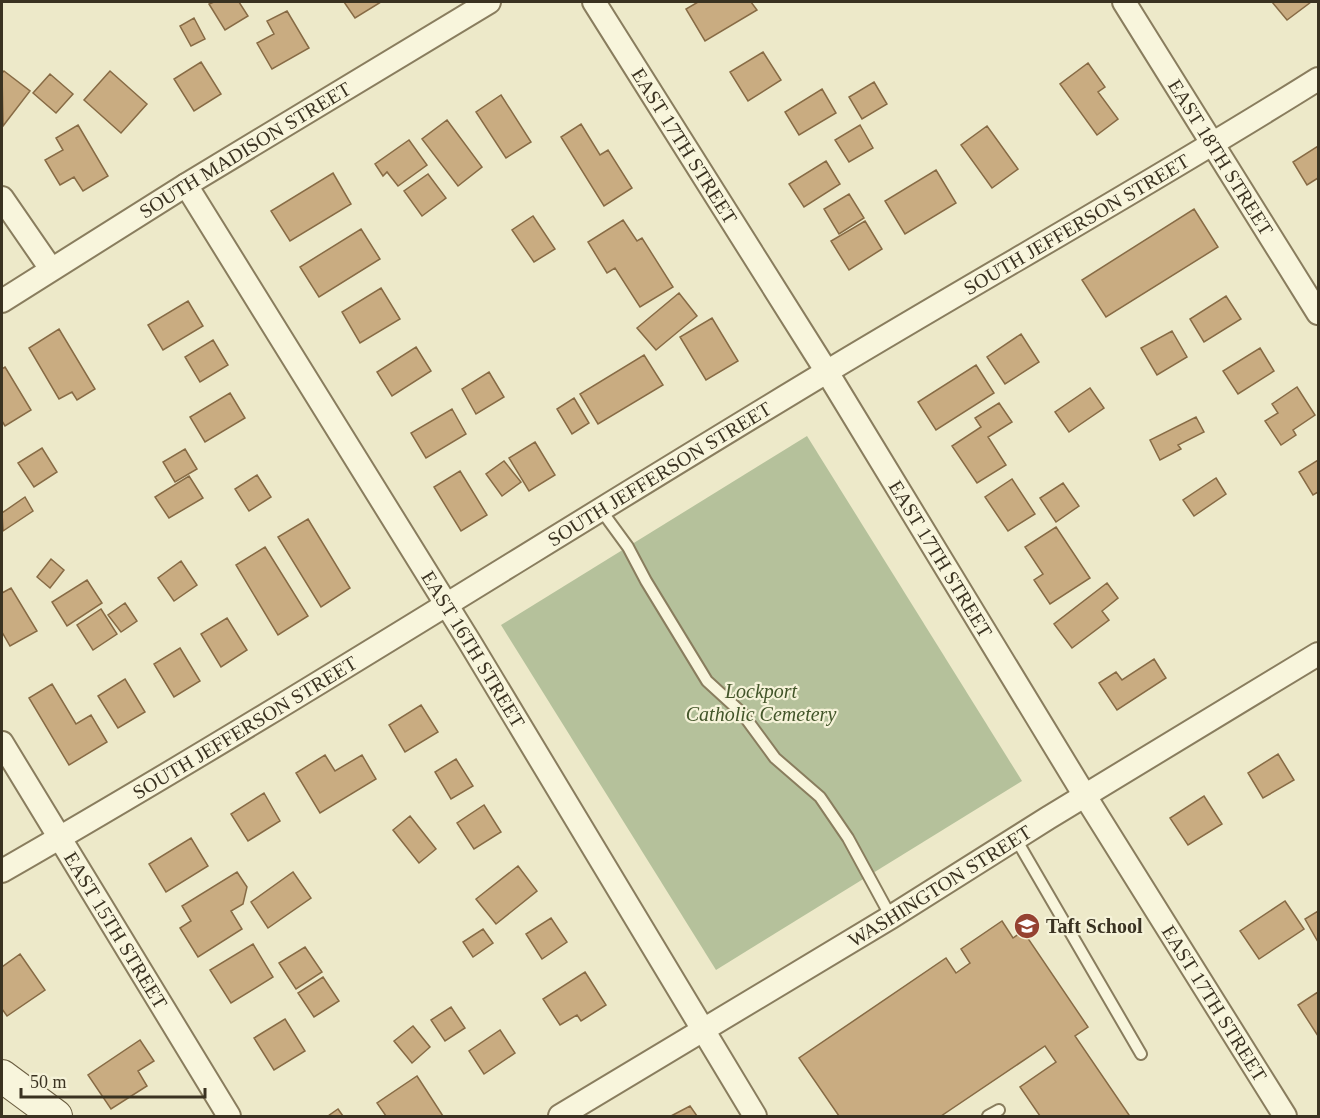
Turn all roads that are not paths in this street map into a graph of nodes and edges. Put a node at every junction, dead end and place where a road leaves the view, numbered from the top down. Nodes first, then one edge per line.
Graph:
1 (489, 2) edge
2 (594, 2) edge
3 (1124, 2) edge
4 (1318, 79) edge
5 (1213, 144) junction
6 (186, 185) junction
7 (2, 198) edge
8 (51, 269) junction
9 (2, 301) edge
10 (1318, 314) edge
11 (827, 372) junction
12 (601, 510) junction
13 (447, 605) junction
14 (1318, 654) edge
15 (2, 743) edge
16 (1085, 796) junction
17 (60, 837) junction
18 (1016, 839) junction
19 (2, 871) edge
20 (891, 917) junction
21 (702, 1031) junction
22 (1141, 1054) dead end
23 (2, 1076) edge
24 (999, 1110) dead end
25 (56, 1116) edge
26 (229, 1116) edge
27 (560, 1116) edge
28 (755, 1116) edge
29 (988, 1116) edge
30 (1285, 1116) edge

1 - 6 street, SOUTH MADISON STREET
2 - 11 street, EAST 17TH STREET
3 - 5 street, EAST 18TH STREET
4 - 5 street, SOUTH JEFFERSON STREET
5 - 10 street, EAST 18TH STREET
5 - 11 street, SOUTH JEFFERSON STREET
6 - 8 street, SOUTH MADISON STREET
6 - 13 street, EAST 16TH STREET
7 - 8 street
8 - 9 street, SOUTH MADISON STREET
11 - 12 street, SOUTH JEFFERSON STREET
11 - 16 street, EAST 17TH STREET
12 - 13 street, SOUTH JEFFERSON STREET
12 - 20 lane
13 - 17 street, SOUTH JEFFERSON STREET
13 - 21 street, EAST 16TH STREET
14 - 16 street, WASHINGTON STREET
15 - 17 street, EAST 15TH STREET
16 - 18 street, WASHINGTON STREET
16 - 30 street, EAST 17TH STREET
17 - 19 street, SOUTH JEFFERSON STREET
17 - 26 street, EAST 15TH STREET
18 - 20 street, WASHINGTON STREET
18 - 22 lane
20 - 21 street, WASHINGTON STREET
21 - 27 street, WASHINGTON STREET
21 - 28 street, EAST 16TH STREET
23 - 25 street
24 - 29 lane

